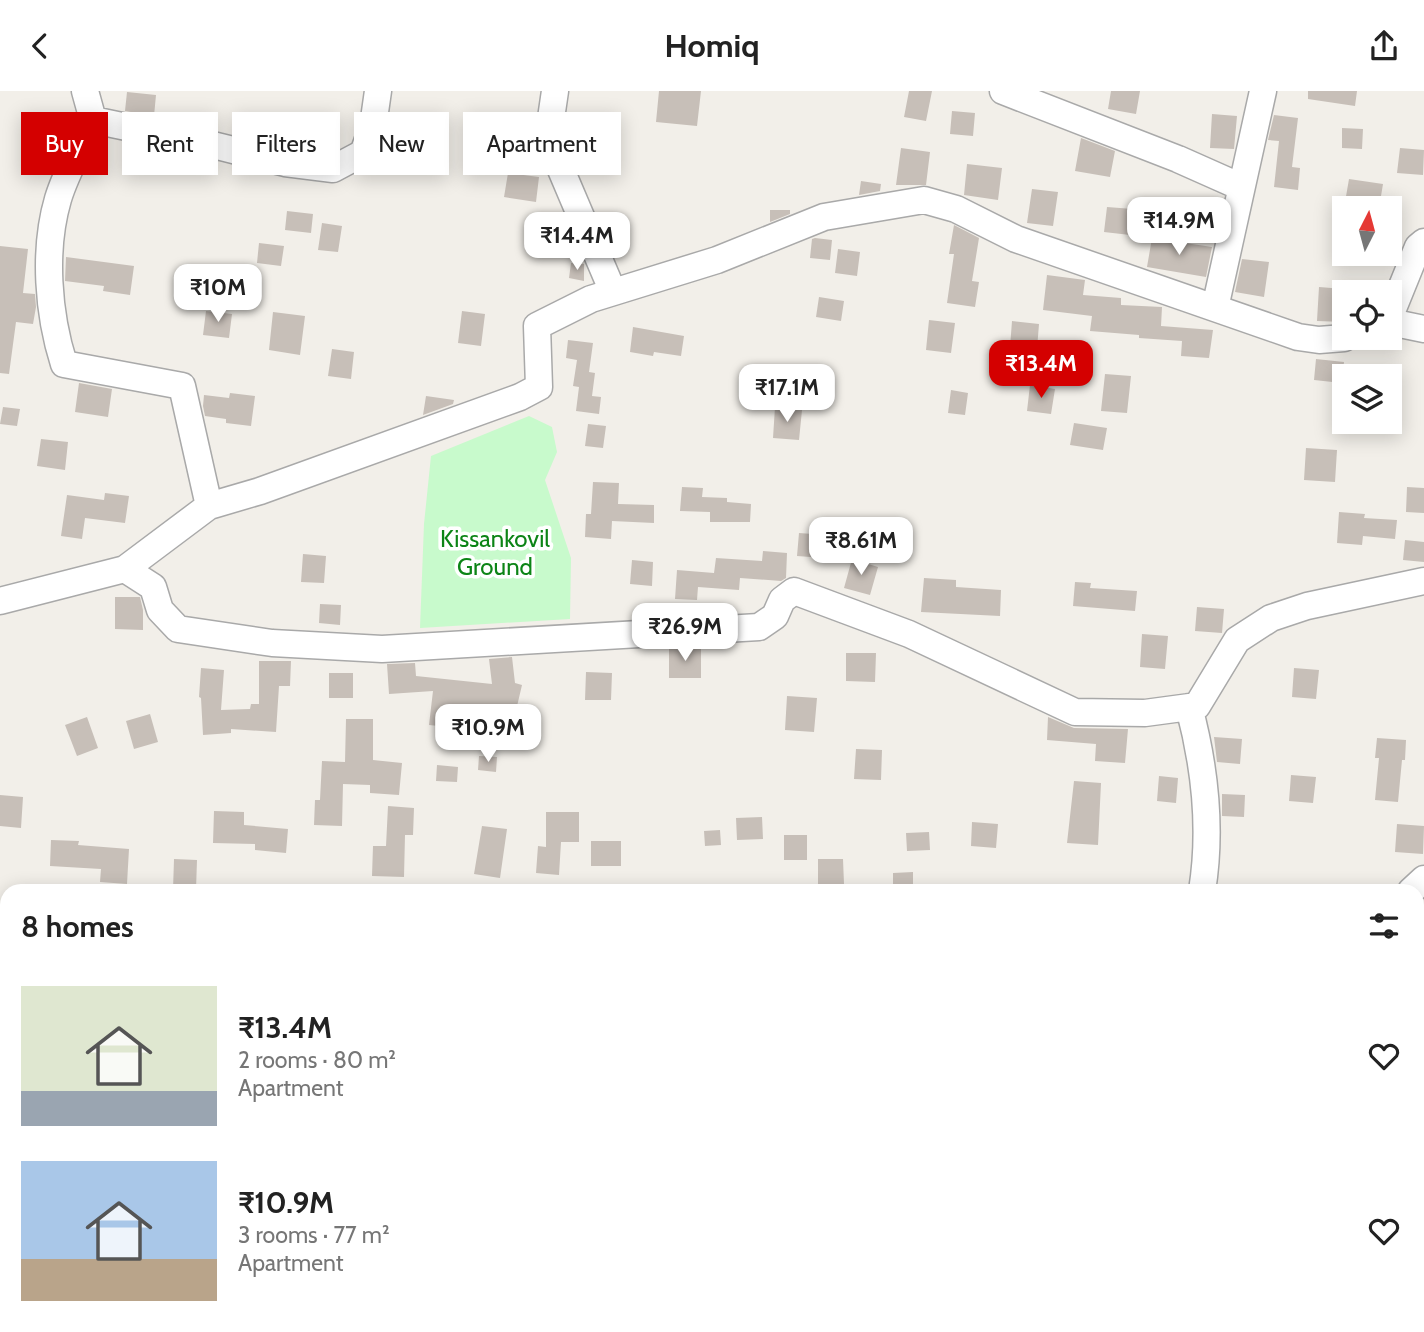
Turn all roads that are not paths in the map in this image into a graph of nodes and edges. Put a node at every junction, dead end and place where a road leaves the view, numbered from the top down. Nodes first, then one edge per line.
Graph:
1 (85, 91) edge
2 (377, 91) edge
3 (555, 91) edge
4 (1003, 91) edge
5 (1263, 91) edge
6 (91, 112) edge
7 (108, 123) edge
8 (68, 175) edge
9 (1241, 187) junction
10 (1424, 242) edge
11 (1402, 286) edge
12 (613, 292) junction
13 (1215, 309) junction
14 (1402, 324) edge
15 (1424, 329) edge
16 (1332, 339) edge
17 (209, 506) junction
18 (125, 569) junction
19 (1424, 581) edge
20 (0, 601) edge
21 (1189, 707) junction
22 (1203, 884) edge

1 - 6 street
2 - 7 street
3 - 12 street
4 - 9 street
5 - 9 street
8 - 17 street
9 - 13 street
10 - 11 street
12 - 13 street
12 - 17 street
13 - 16 street
14 - 15 street
17 - 18 street
18 - 20 street
18 - 21 street
19 - 21 street
21 - 22 street

